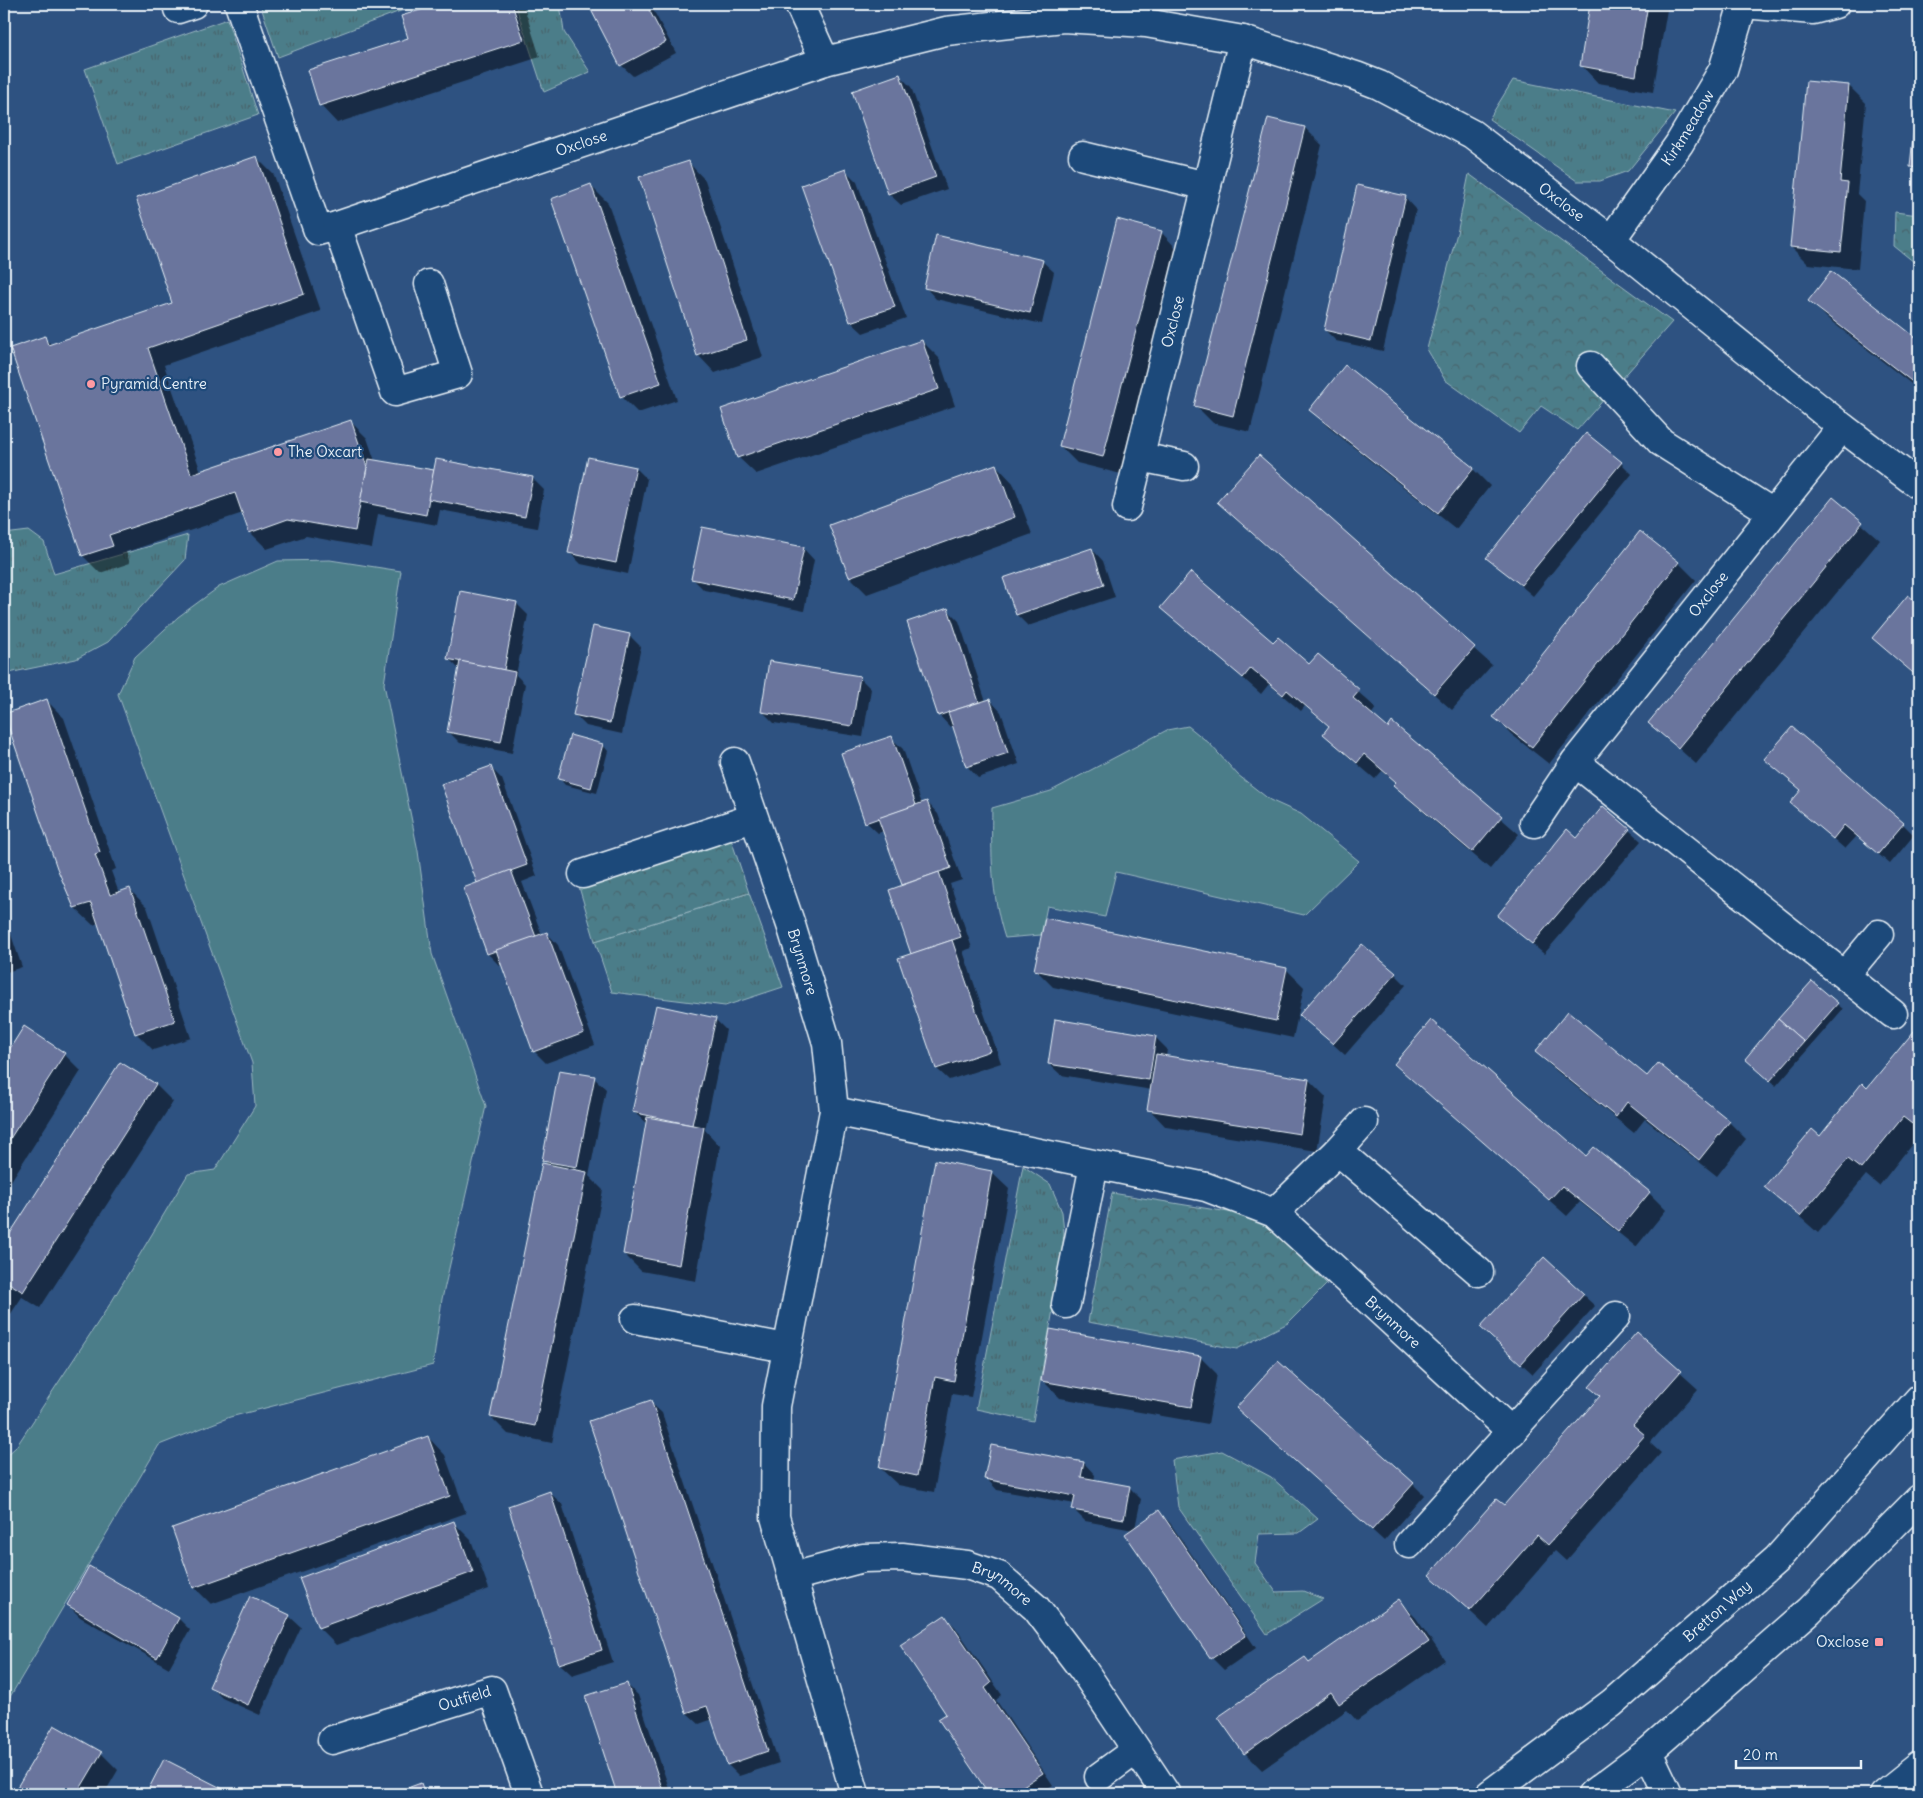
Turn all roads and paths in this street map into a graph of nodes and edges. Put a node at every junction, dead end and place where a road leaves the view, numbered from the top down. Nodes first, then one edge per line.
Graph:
1 (238, 4) edge
2 (799, 4) edge
3 (1743, 4) edge
4 (1834, 4) edge
5 (1243, 40) junction
6 (825, 61) junction
7 (1083, 156) dead end
8 (1207, 186) junction
9 (337, 226) junction
10 (1611, 240) junction
11 (429, 284) dead end
12 (1591, 366) dead end
13 (1842, 427) junction
14 (1140, 457) junction
15 (1184, 466) dead end
16 (1919, 485) edge
17 (1127, 507) dead end
18 (1773, 514) junction
19 (735, 762) dead end
20 (1575, 762) junction
21 (753, 818) junction
22 (1534, 823) dead end
23 (583, 874) dead end
24 (1878, 934) dead end
25 (1845, 975) junction
26 (1893, 1014) dead end
27 (834, 1111) junction
28 (1364, 1122) dead end
29 (1338, 1151) junction
30 (1094, 1165) junction
31 (1274, 1212) junction
32 (1478, 1272) dead end
33 (1066, 1304) dead end
34 (1616, 1316) dead end
35 (635, 1319) dead end
36 (786, 1348) junction
37 (1919, 1399) edge
38 (1512, 1432) junction
39 (1919, 1498) edge
40 (1409, 1544) dead end
41 (792, 1577) junction
42 (332, 1740) dead end
43 (1136, 1750) junction
44 (1648, 1752) junction
45 (1919, 1766) edge
46 (1099, 1777) dead end
47 (529, 1794) edge
48 (856, 1794) edge
49 (1166, 1794) edge
50 (1490, 1794) edge
51 (1592, 1794) edge
52 (1668, 1794) edge
53 (1884, 1794) edge

1 - 9 street, Oxclose
2 - 6 street
3 - 4 street, Kirkmeadow
3 - 10 street, Kirkmeadow
5 - 6 street, Oxclose
5 - 8 street, Oxclose
5 - 10 street, Oxclose
6 - 9 street, Oxclose
7 - 8 street
8 - 14 street, Oxclose
9 - 11 street
10 - 13 street, Oxclose
12 - 18 street
13 - 16 street, Oxclose
13 - 18 street, Oxclose
14 - 15 street
14 - 17 street, Oxclose
18 - 20 street, Oxclose
19 - 21 street, Brynmore
20 - 22 street, Oxclose
20 - 25 street
21 - 23 street
21 - 27 street, Brynmore
24 - 25 street
25 - 26 street
27 - 30 street, Brynmore
27 - 36 street, Brynmore
28 - 29 street
29 - 31 street
29 - 32 street
30 - 31 street, Brynmore
30 - 33 street
31 - 38 street, Brynmore
34 - 38 street
35 - 36 street
36 - 41 street, Brynmore
37 - 50 street, Bretton Way
38 - 40 street
39 - 44 street
41 - 43 street, Brynmore
41 - 48 street, Brynmore
42 - 47 street, Outfield
43 - 46 street
43 - 49 street, Brynmore
44 - 51 street
44 - 52 street
45 - 53 street

